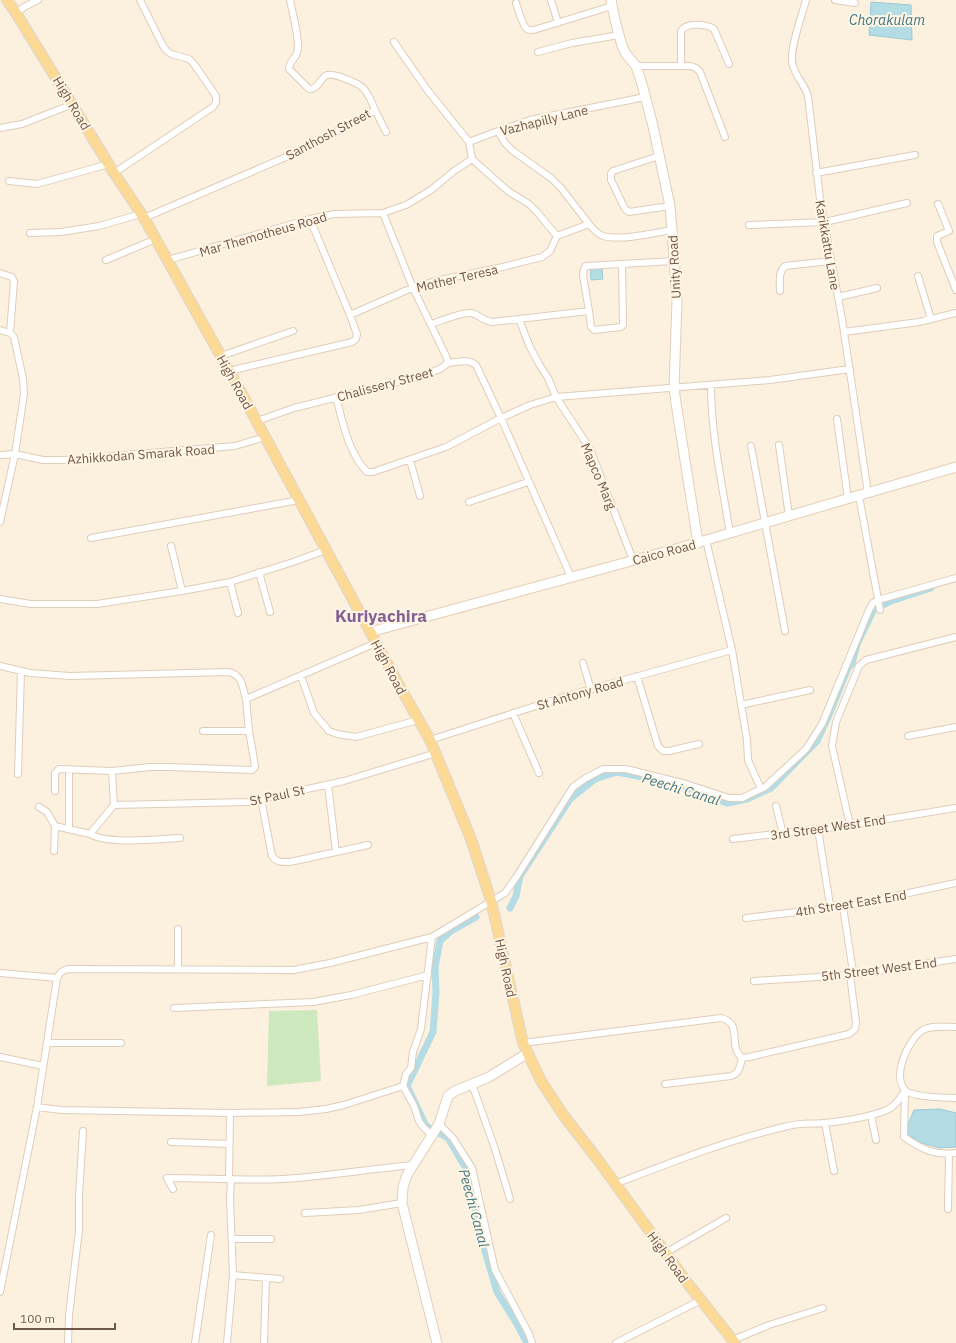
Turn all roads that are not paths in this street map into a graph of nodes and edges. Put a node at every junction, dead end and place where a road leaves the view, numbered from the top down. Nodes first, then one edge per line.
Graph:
1 (7, 0) edge
2 (38, 0) edge
3 (140, 0) edge
4 (290, 0) edge
5 (551, 0) edge
6 (806, 0) edge
7 (835, 0) edge
8 (516, 3) dead end
9 (612, 3) edge
10 (855, 3) dead end
11 (16, 13) junction
12 (558, 23) junction
13 (619, 35) junction
14 (394, 42) dead end
15 (538, 52) dead end
16 (729, 64) dead end
17 (636, 66) junction
18 (681, 66) junction
19 (645, 97) junction
20 (73, 104) junction
21 (376, 110) junction
22 (0, 128) edge
23 (498, 131) junction
24 (386, 132) dead end
25 (724, 137) dead end
26 (469, 142) junction
27 (915, 155) dead end
28 (659, 156) junction
29 (472, 159) junction
30 (112, 168) junction
31 (816, 173) junction
32 (8, 181) dead end
33 (907, 203) dead end
34 (938, 204) dead end
35 (670, 206) junction
36 (383, 213) junction
37 (143, 216) junction
38 (310, 219) junction
39 (825, 222) junction
40 (588, 224) junction
41 (749, 225) dead end
42 (672, 230) junction
43 (30, 232) dead end
44 (557, 236) junction
45 (156, 239) junction
46 (106, 260) dead end
47 (168, 260) junction
48 (674, 260) junction
49 (831, 261) junction
50 (622, 265) junction
51 (0, 273) edge
52 (918, 276) dead end
53 (413, 288) junction
54 (878, 288) dead end
55 (956, 290) edge
56 (780, 291) dead end
57 (838, 297) junction
58 (589, 311) junction
59 (956, 313) edge
60 (350, 315) junction
61 (519, 319) junction
62 (931, 319) junction
63 (431, 324) junction
64 (0, 330) edge
65 (293, 332) dead end
66 (844, 332) junction
67 (10, 333) junction
68 (221, 356) junction
69 (448, 363) junction
70 (850, 369) junction
71 (229, 371) junction
72 (711, 385) junction
73 (674, 388) junction
74 (556, 396) junction
75 (336, 397) junction
76 (501, 418) junction
77 (837, 419) dead end
78 (257, 421) junction
79 (265, 437) junction
80 (780, 445) dead end
81 (751, 446) dead end
82 (15, 454) junction
83 (0, 455) edge
84 (410, 460) junction
85 (956, 467) edge
86 (528, 482) junction
87 (864, 495) junction
88 (420, 496) dead end
89 (848, 499) junction
90 (299, 500) junction
91 (469, 502) dead end
92 (789, 516) junction
93 (0, 522) edge
94 (765, 523) junction
95 (730, 533) junction
96 (91, 538) dead end
97 (702, 541) junction
98 (171, 546) dead end
99 (326, 550) junction
100 (633, 560) junction
101 (259, 572) junction
102 (571, 577) junction
103 (956, 578) edge
104 (230, 582) junction
105 (182, 591) junction
106 (0, 599) edge
107 (879, 601) junction
108 (880, 610) dead end
109 (270, 612) dead end
110 (238, 613) dead end
111 (785, 631) dead end
112 (370, 632) junction
113 (956, 637) edge
114 (376, 643) junction
115 (732, 650) junction
116 (583, 663) dead end
117 (0, 666) edge
118 (21, 671) junction
119 (301, 676) junction
120 (638, 676) junction
121 (591, 690) junction
122 (810, 690) dead end
123 (246, 699) junction
124 (741, 705) junction
125 (513, 713) junction
126 (418, 720) junction
127 (956, 727) edge
128 (203, 731) dead end
129 (249, 731) junction
130 (908, 736) dead end
131 (430, 740) junction
132 (699, 744) dead end
133 (436, 753) junction
134 (69, 770) junction
135 (112, 771) junction
136 (18, 774) dead end
137 (539, 774) dead end
138 (328, 785) junction
139 (761, 789) junction
140 (55, 791) dead end
141 (261, 799) junction
142 (114, 805) junction
143 (776, 806) dead end
144 (39, 807) dead end
145 (956, 808) edge
146 (850, 825) junction
147 (55, 826) junction
148 (69, 829) junction
149 (818, 829) junction
150 (90, 834) junction
151 (783, 834) junction
152 (180, 838) dead end
153 (733, 839) dead end
154 (368, 845) dead end
155 (54, 851) dead end
156 (336, 852) junction
157 (956, 883) edge
158 (491, 901) junction
159 (830, 905) junction
160 (843, 907) junction
161 (746, 918) dead end
162 (178, 929) dead end
163 (432, 937) junction
164 (956, 959) edge
165 (178, 969) junction
166 (0, 973) edge
167 (428, 975) junction
168 (850, 975) junction
169 (58, 978) junction
170 (754, 981) dead end
171 (174, 1008) dead end
172 (956, 1026) edge
173 (47, 1043) junction
174 (121, 1043) dead end
175 (523, 1043) junction
176 (528, 1052) junction
177 (0, 1057) edge
178 (742, 1058) junction
179 (43, 1066) junction
180 (472, 1084) junction
181 (665, 1084) dead end
182 (403, 1086) junction
183 (905, 1091) junction
184 (956, 1098) edge
185 (37, 1107) junction
186 (230, 1113) junction
187 (871, 1115) junction
188 (825, 1123) junction
189 (436, 1130) junction
190 (83, 1131) dead end
191 (876, 1140) dead end
192 (171, 1142) dead end
193 (229, 1144) junction
194 (956, 1153) edge
195 (949, 1154) junction
196 (413, 1164) junction
197 (834, 1172) dead end
198 (230, 1179) junction
199 (615, 1184) junction
200 (173, 1189) dead end
201 (510, 1199) dead end
202 (402, 1203) junction
203 (948, 1209) dead end
204 (305, 1214) dead end
205 (726, 1218) dead end
206 (211, 1235) dead end
207 (232, 1239) junction
208 (271, 1239) dead end
209 (665, 1253) junction
210 (233, 1275) junction
211 (266, 1278) junction
212 (280, 1279) dead end
213 (0, 1292) edge
214 (701, 1300) junction
215 (823, 1308) dead end
216 (734, 1342) edge
217 (68, 1343) edge
218 (195, 1343) edge
219 (226, 1343) edge
220 (264, 1343) edge
221 (437, 1343) edge
222 (532, 1343) edge
223 (616, 1343) edge

1 - 11 main road, High Road
2 - 11 street
3 - 30 street
4 - 21 street, Santhosh Street
5 - 12 street
6 - 31 street, Karikkattu Lane
7 - 10 street
8 - 12 street
9 - 12 street
9 - 13 street, Unity Road
11 - 20 main road, High Road
13 - 15 street
13 - 17 street, Unity Road
14 - 26 street
16 - 18 street
17 - 18 street
17 - 19 street, Unity Road
18 - 25 street
19 - 23 street, Vazhapilly Lane
19 - 28 street, Unity Road
20 - 22 street
20 - 30 main road, High Road
21 - 24 street
21 - 37 street, Santhosh Street
23 - 26 street, Vazhapilly Lane
23 - 40 street
26 - 29 street
27 - 31 street
28 - 35 street, Unity Road
28 - 35 street
29 - 36 street
29 - 44 street
30 - 32 street
30 - 37 main road, High Road
31 - 39 street, Karikkattu Lane
33 - 39 street
34 - 55 street
35 - 42 street, Unity Road
36 - 38 street, Mar Themotheus Road
36 - 53 street, Chalissery Street
37 - 43 street, Santhosh Street
37 - 45 main road, High Road
38 - 47 street, Mar Themotheus Road
38 - 60 street
39 - 41 street
39 - 49 street, Karikkattu Lane
40 - 42 street
40 - 44 street
42 - 48 street, Unity Road
44 - 53 street, Mother Teresa
45 - 46 street
45 - 47 main road, High Road
47 - 68 main road, High Road
48 - 50 street
48 - 73 street, Unity Road
49 - 56 street
49 - 57 street, Karikkattu Lane
50 - 58 street
50 - 58 street
51 - 67 street
52 - 62 street
53 - 60 street, Mother Teresa
53 - 63 street, Chalissery Street
54 - 57 street
57 - 66 street, Karikkattu Lane
58 - 61 street
59 - 62 street
60 - 71 street
61 - 63 street
61 - 74 street, Mapco Marg
62 - 66 street
63 - 69 street, Chalissery Street
64 - 67 street
65 - 68 street
66 - 70 street, Karikkattu Lane
67 - 82 street
68 - 71 main road, High Road
69 - 75 street, Chalissery Street
69 - 76 street
70 - 72 street
70 - 87 street, Karikkattu Lane
71 - 78 main road, High Road
72 - 73 street
72 - 95 street
73 - 74 street
73 - 97 street, Unity Road
74 - 76 street
74 - 100 street, Mapco Marg
75 - 78 street, Chalissery Street
75 - 84 street
76 - 84 street
76 - 86 street
77 - 89 street
78 - 79 main road, High Road
79 - 82 street, Azhikkodan Smarak Road
79 - 90 main road, High Road
80 - 92 street
81 - 94 street
82 - 83 street, Azhikkodan Smarak Road
82 - 93 street
84 - 88 street
85 - 87 street, Caico Road
86 - 91 street
86 - 102 street
87 - 89 street, Caico Road
87 - 107 street, Karikkattu Lane
89 - 92 street, Caico Road
90 - 96 street
90 - 99 main road, High Road
92 - 94 street, Caico Road
94 - 95 street, Caico Road
94 - 111 street
95 - 97 street, Caico Road
97 - 100 street, Caico Road
97 - 115 street
98 - 105 street
99 - 101 street
99 - 112 main road, High Road
100 - 102 street, Caico Road
101 - 104 street
101 - 109 street
102 - 112 street, Caico Road
103 - 107 street
104 - 105 street
104 - 110 street
105 - 106 street
107 - 108 street, Karikkattu Lane
107 - 139 street
112 - 114 main road, High Road
113 - 146 street
114 - 119 street
114 - 126 main road, High Road
115 - 120 street, St Antony Road
115 - 124 street
116 - 121 street
117 - 118 street
118 - 123 street
118 - 136 street
119 - 123 street
119 - 126 street
120 - 121 street, St Antony Road
120 - 132 street
121 - 125 street, St Antony Road
122 - 124 street
123 - 129 street
124 - 139 street
125 - 131 street, St Antony Road
125 - 137 street
126 - 131 main road, High Road
127 - 130 street
128 - 129 street
129 - 135 street
131 - 133 main road, High Road
133 - 138 street, St Paul St
133 - 158 main road, High Road
134 - 135 street
134 - 140 street
134 - 148 street
135 - 142 street
138 - 141 street, St Paul St
138 - 156 street
139 - 158 street
141 - 142 street, St Paul St
141 - 156 street
142 - 150 street
143 - 151 street
144 - 147 street
145 - 146 street, 3rd Street West End
146 - 149 street, 3rd Street West End
147 - 148 street
147 - 155 street
148 - 150 street
149 - 151 street, 3rd Street West End
149 - 159 street
150 - 152 street
151 - 153 street, 3rd Street West End
154 - 156 street
157 - 160 street, 4th Street East End
158 - 163 street
158 - 175 main road, High Road
159 - 160 street, 4th Street East End
159 - 161 street, 4th Street East End
160 - 168 street
162 - 165 street
163 - 165 street
163 - 167 street
164 - 168 street, 5th Street West End
165 - 169 street
166 - 169 street
167 - 171 street
167 - 182 street
168 - 170 street, 5th Street West End
168 - 178 street
169 - 173 street
172 - 183 street
173 - 174 street
173 - 179 street
175 - 176 main road, High Road
175 - 178 street
176 - 180 street
176 - 199 main road, High Road
177 - 179 street
178 - 181 street
179 - 185 street
180 - 189 street
180 - 201 street
182 - 186 street
182 - 189 street
183 - 184 street
183 - 187 street
183 - 195 street
185 - 186 street
185 - 213 street
186 - 193 street
187 - 188 street
187 - 191 street
188 - 197 street
188 - 199 street
189 - 196 street
189 - 222 street
190 - 217 street
192 - 193 street
193 - 198 street
194 - 195 street
195 - 203 street
196 - 198 street
196 - 202 street
198 - 200 street
198 - 207 street
199 - 209 main road, High Road
202 - 204 street
202 - 221 street
205 - 209 street
206 - 218 street
207 - 208 street
207 - 210 street
209 - 214 main road, High Road
210 - 211 street
210 - 219 street
211 - 212 street
211 - 220 street
214 - 216 main road, High Road
214 - 223 street
215 - 216 street

